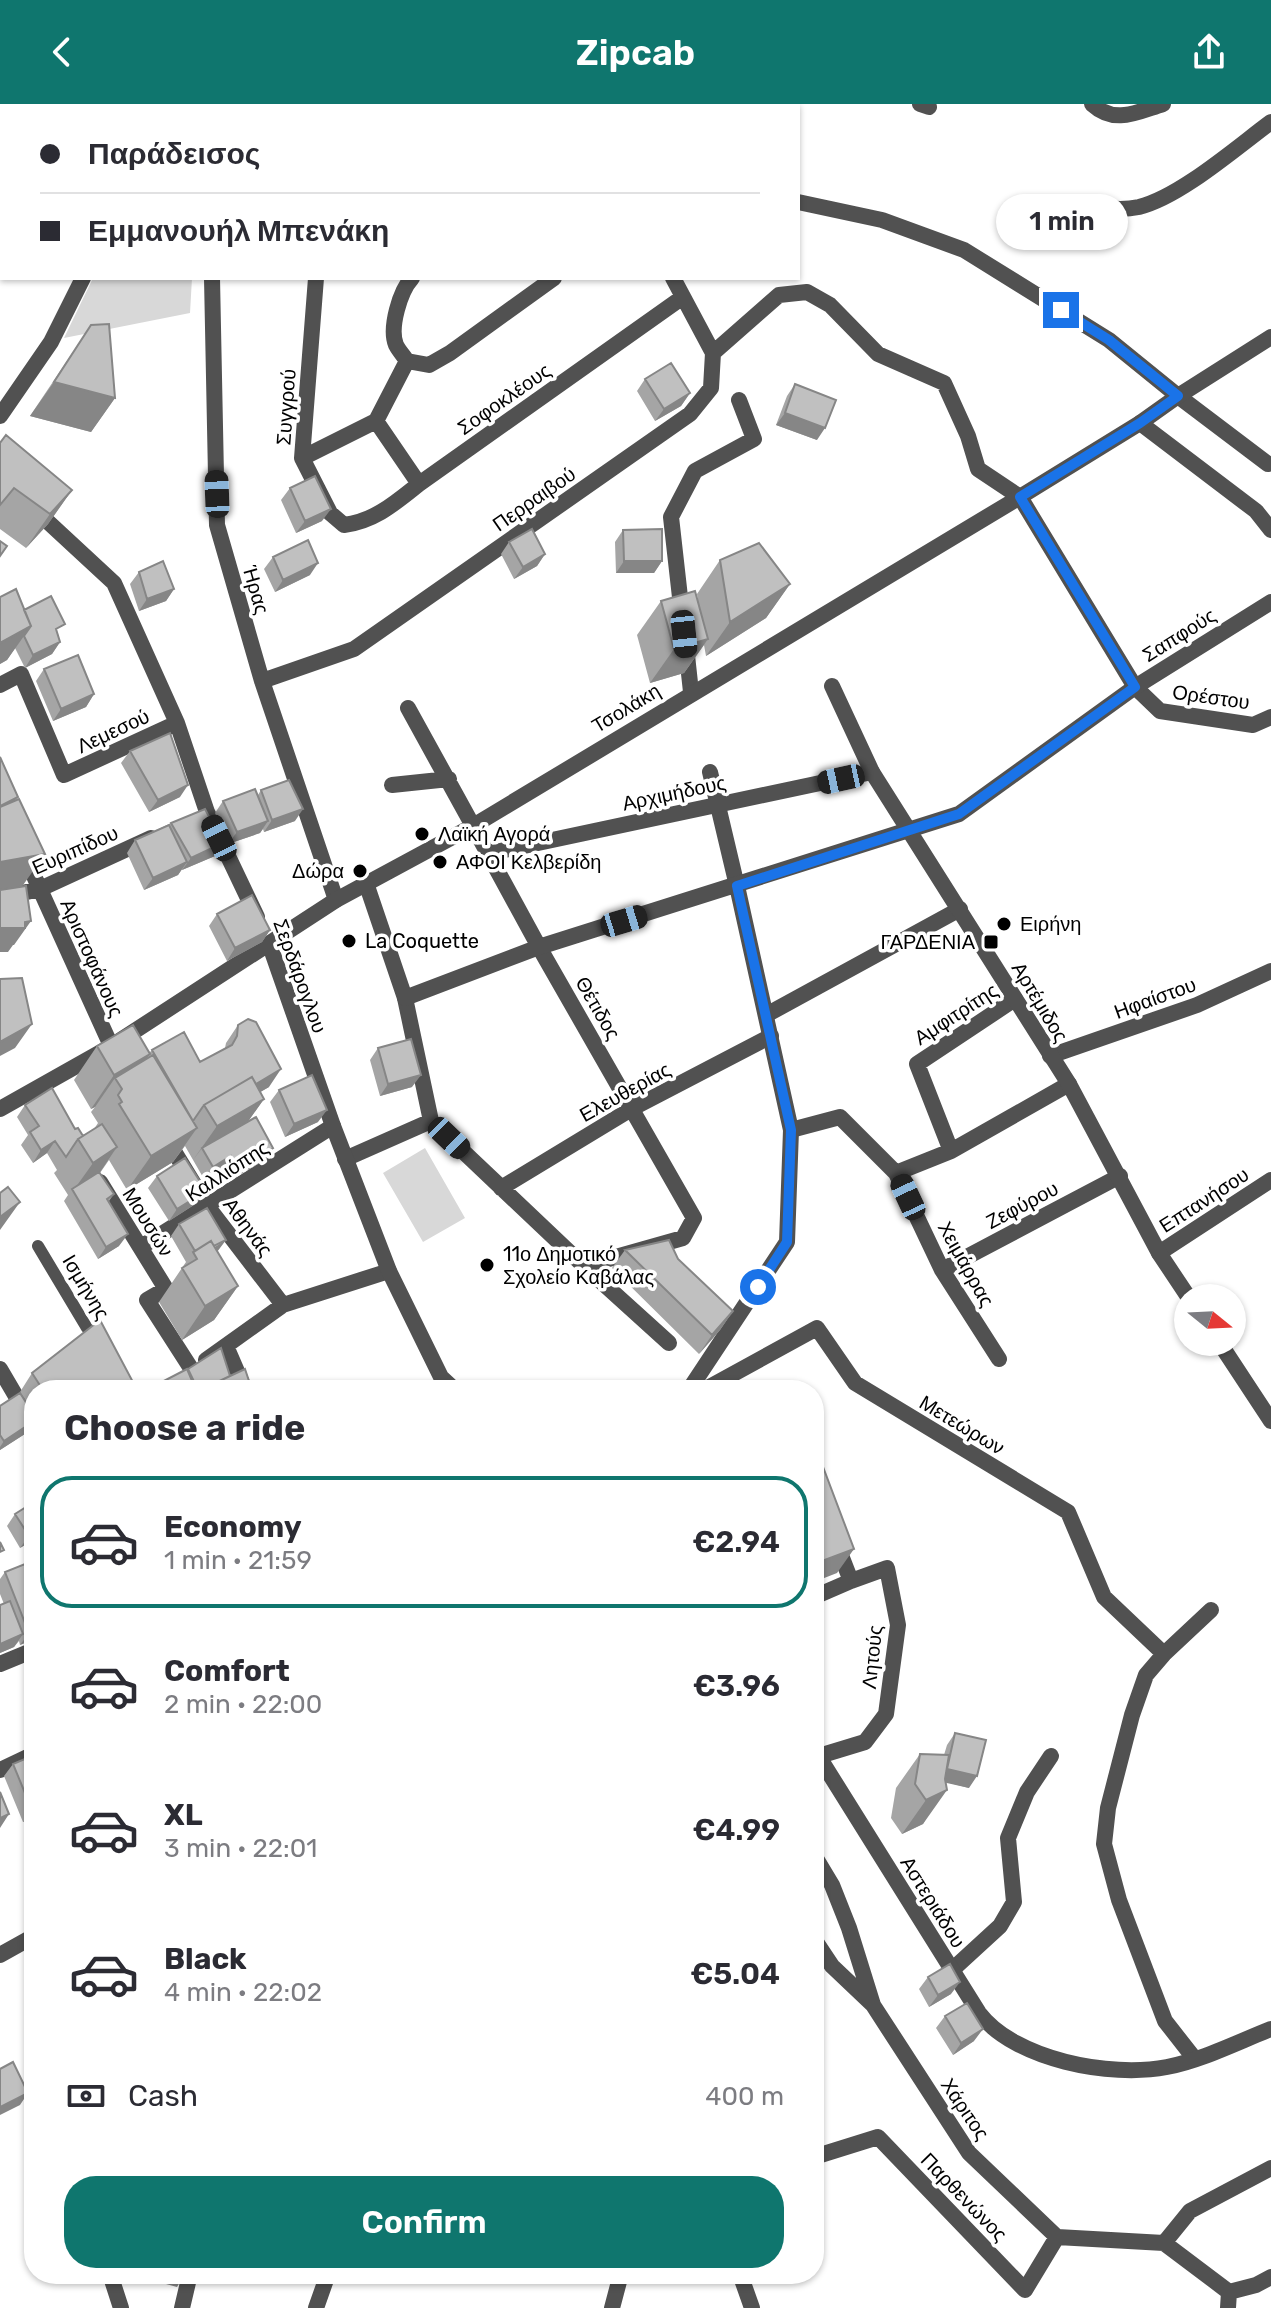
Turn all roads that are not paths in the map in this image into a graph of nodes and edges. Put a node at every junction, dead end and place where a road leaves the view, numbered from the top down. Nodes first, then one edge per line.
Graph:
1 (1092, 104) edge
2 (1163, 104) edge
3 (1271, 122) edge
4 (800, 202) edge
5 (1083, 204) dead end
6 (82, 280) edge
7 (212, 280) edge
8 (316, 280) edge
9 (410, 280) edge
10 (551, 280) edge
11 (674, 280) edge
12 (683, 297) junction
13 (1271, 337) edge
14 (713, 353) junction
15 (407, 361) junction
16 (1178, 396) junction
17 (739, 400) dead end
18 (0, 416) edge
19 (376, 421) junction
20 (1140, 423) junction
21 (302, 458) junction
22 (1268, 464) dead end
23 (419, 484) junction
24 (1020, 497) junction
25 (23, 499) edge
26 (344, 525) joint
27 (1271, 530) edge
28 (1271, 602) edge
29 (262, 681) junction
30 (0, 685) edge
31 (832, 686) dead end
32 (1135, 687) junction
33 (691, 692) junction
34 (408, 708) dead end
35 (1271, 717) edge
36 (177, 723) junction
37 (710, 772) dead end
38 (872, 772) junction
39 (449, 779) junction
40 (392, 785) dead end
41 (717, 804) junction
42 (473, 826) junction
43 (165, 831) edge
44 (907, 831) junction
45 (16, 834) edge
46 (486, 854) junction
47 (366, 883) junction
48 (737, 886) junction
49 (40, 889) junction
50 (0, 898) edge
51 (336, 900) junction
52 (960, 909) junction
53 (269, 943) junction
54 (539, 947) junction
55 (1271, 971) edge
56 (405, 998) junction
57 (1015, 999) junction
58 (766, 1015) junction
59 (771, 1036) junction
60 (110, 1047) junction
61 (1050, 1056) junction
62 (126, 1074) edge
63 (1069, 1084) junction
64 (633, 1108) junction
65 (0, 1109) edge
66 (431, 1121) junction
67 (333, 1126) junction
68 (159, 1127) edge
69 (791, 1130) junction
70 (951, 1151) junction
71 (345, 1159) junction
72 (90, 1167) edge
73 (896, 1173) junction
74 (1120, 1176) junction
75 (1271, 1180) edge
76 (501, 1188) junction
77 (208, 1207) junction
78 (38, 1246) dead end
79 (141, 1247) junction
80 (1159, 1253) junction
81 (584, 1266) junction
82 (942, 1270) junction
83 (389, 1271) junction
84 (1180, 1284) edge
85 (283, 1305) junction
86 (91, 1335) edge
87 (669, 1343) dead end
88 (226, 1346) junction
89 (1230, 1356) edge
90 (999, 1359) dead end
91 (0, 1369) edge
92 (241, 1380) edge
93 (444, 1380) edge
94 (707, 1380) edge
95 (717, 1380) edge
96 (1266, 1403) edge
97 (24, 1410) edge
98 (1271, 1421) edge
99 (832, 1531) edge
100 (851, 1581) junction
101 (824, 1593) edge
102 (1211, 1610) dead end
103 (24, 1654) edge
104 (1164, 1654) junction
105 (0, 1664) edge
106 (824, 1750) edge
107 (1051, 1756) dead end
108 (24, 1759) edge
109 (824, 1765) edge
110 (0, 1770) edge
111 (824, 1872) edge
112 (24, 1942) edge
113 (824, 1954) edge
114 (0, 1955) edge
115 (952, 1970) junction
116 (873, 2005) junction
117 (1271, 2029) edge
118 (1194, 2058) junction
119 (824, 2154) edge
120 (1271, 2168) edge
121 (1057, 2237) junction
122 (1164, 2243) junction
123 (1271, 2277) edge
124 (113, 2284) edge
125 (188, 2284) edge
126 (324, 2284) edge
127 (618, 2284) edge
128 (744, 2284) edge
129 (1228, 2300) edge
130 (121, 2308) edge
131 (182, 2308) edge
132 (316, 2308) edge
133 (612, 2308) edge
134 (752, 2308) edge

1 - 2 street
3 - 5 street
4 - 16 street
6 - 18 street
7 - 29 street, Ήρας
8 - 21 street, Συγγρού
9 - 15 street
10 - 15 street
11 - 12 street
12 - 14 street
12 - 23 street, Σοφοκλέους
13 - 16 street, Τσολάκη
14 - 24 street
14 - 29 street, Περραιβού
15 - 19 street
16 - 20 street, Τσολάκη
16 - 22 street
17 - 33 street
19 - 21 street
19 - 23 street
20 - 24 street, Τσολάκη
20 - 27 street
21 - 26 street, Συγγρού
23 - 26 street, Σοφοκλέους
24 - 32 street, Ορέστου
24 - 33 street, Τσολάκη
25 - 36 street, Σερδάρογλου
28 - 32 street, Σαπφούς
29 - 51 street, Ήρας
30 - 36 street, Λεμεσού
31 - 38 street, Αρτέμιδος
32 - 35 street, Ορέστου
32 - 44 street, Σαπφούς
33 - 42 street, Τσολάκη
34 - 39 street, Θέτιδος
36 - 53 street, Σερδάρογλου
37 - 41 street
38 - 41 street, Αρχιμήδους
38 - 44 street, Αρτέμιδος
39 - 40 street
39 - 42 street, Θέτιδος
41 - 46 street, Αρχιμήδους
41 - 48 street
42 - 46 street, Θέτιδος
42 - 47 street, Τσολάκη
43 - 49 street, Ευριπίδου
44 - 48 street, Σαπφούς
44 - 52 street, Αρτέμιδος
45 - 49 street, Αριστοφάνους
46 - 54 street, Θέτιδος
47 - 51 street, Τσολάκη
47 - 56 street
48 - 54 street, Σαπφούς
48 - 58 street
49 - 50 street, Ευριπίδου
49 - 60 street, Αριστοφάνους
51 - 53 street, Τσολάκη
52 - 57 street, Αρτέμιδος
52 - 58 street
53 - 60 street, Τσολάκη
53 - 67 street, Σερδάρογλου
54 - 56 street, Σαπφούς
54 - 64 street, Θέτιδος
55 - 61 street, Ηφαίστου
56 - 66 street
57 - 61 street, Αρτέμιδος
57 - 70 street, Αμφιτρίτης
58 - 59 street
59 - 64 street, Ελευθερίας
59 - 69 street
60 - 62 street
60 - 65 street, Τσολάκη
61 - 63 street, Αρτέμιδος
63 - 70 street
63 - 74 street, Αρτέμιδος
64 - 76 street, Ελευθερίας
64 - 81 street, Θέτιδος
66 - 71 street
66 - 76 street
67 - 71 street, Σερδάρογλου
67 - 77 street, Καλλιόπης
68 - 77 street, Αθηνάς
69 - 73 street, Χειμάρρας
69 - 94 street
70 - 73 street
71 - 83 street, Σερδάρογλου
72 - 79 street, Μουσών
73 - 82 street, Χειμάρρας
74 - 80 street, Αρτέμιδος
74 - 82 street, Ζεφύρου
75 - 80 street, Επτανήσου
76 - 81 street
77 - 79 street, Καλλιόπης
77 - 85 street, Αθηνάς
78 - 86 lane, Ισμήνης
79 - 88 street, Μουσών
80 - 84 street, Αρτέμιδος
81 - 87 street
82 - 90 street, Χειμάρρας
83 - 85 street
83 - 93 street, Σερδάρογλου
85 - 88 street
88 - 92 street
89 - 96 street
91 - 97 street
95 - 104 street, Μετεώρων
96 - 98 street
99 - 100 street
100 - 101 street
100 - 106 street, Λητούς
102 - 104 street
103 - 105 street
104 - 118 street
107 - 115 street
108 - 110 street
109 - 115 street, Αστεριάδου
111 - 116 street, Χάριτος
112 - 114 street
113 - 116 street
115 - 118 street, Αστεριάδου
116 - 121 street, Χάριτος
117 - 118 street, Αστεριάδου
119 - 121 street, Παρθενώνος
120 - 122 street
121 - 122 street
122 - 129 street
123 - 129 street
124 - 130 street
125 - 131 street
126 - 132 street
127 - 133 street
128 - 134 street

